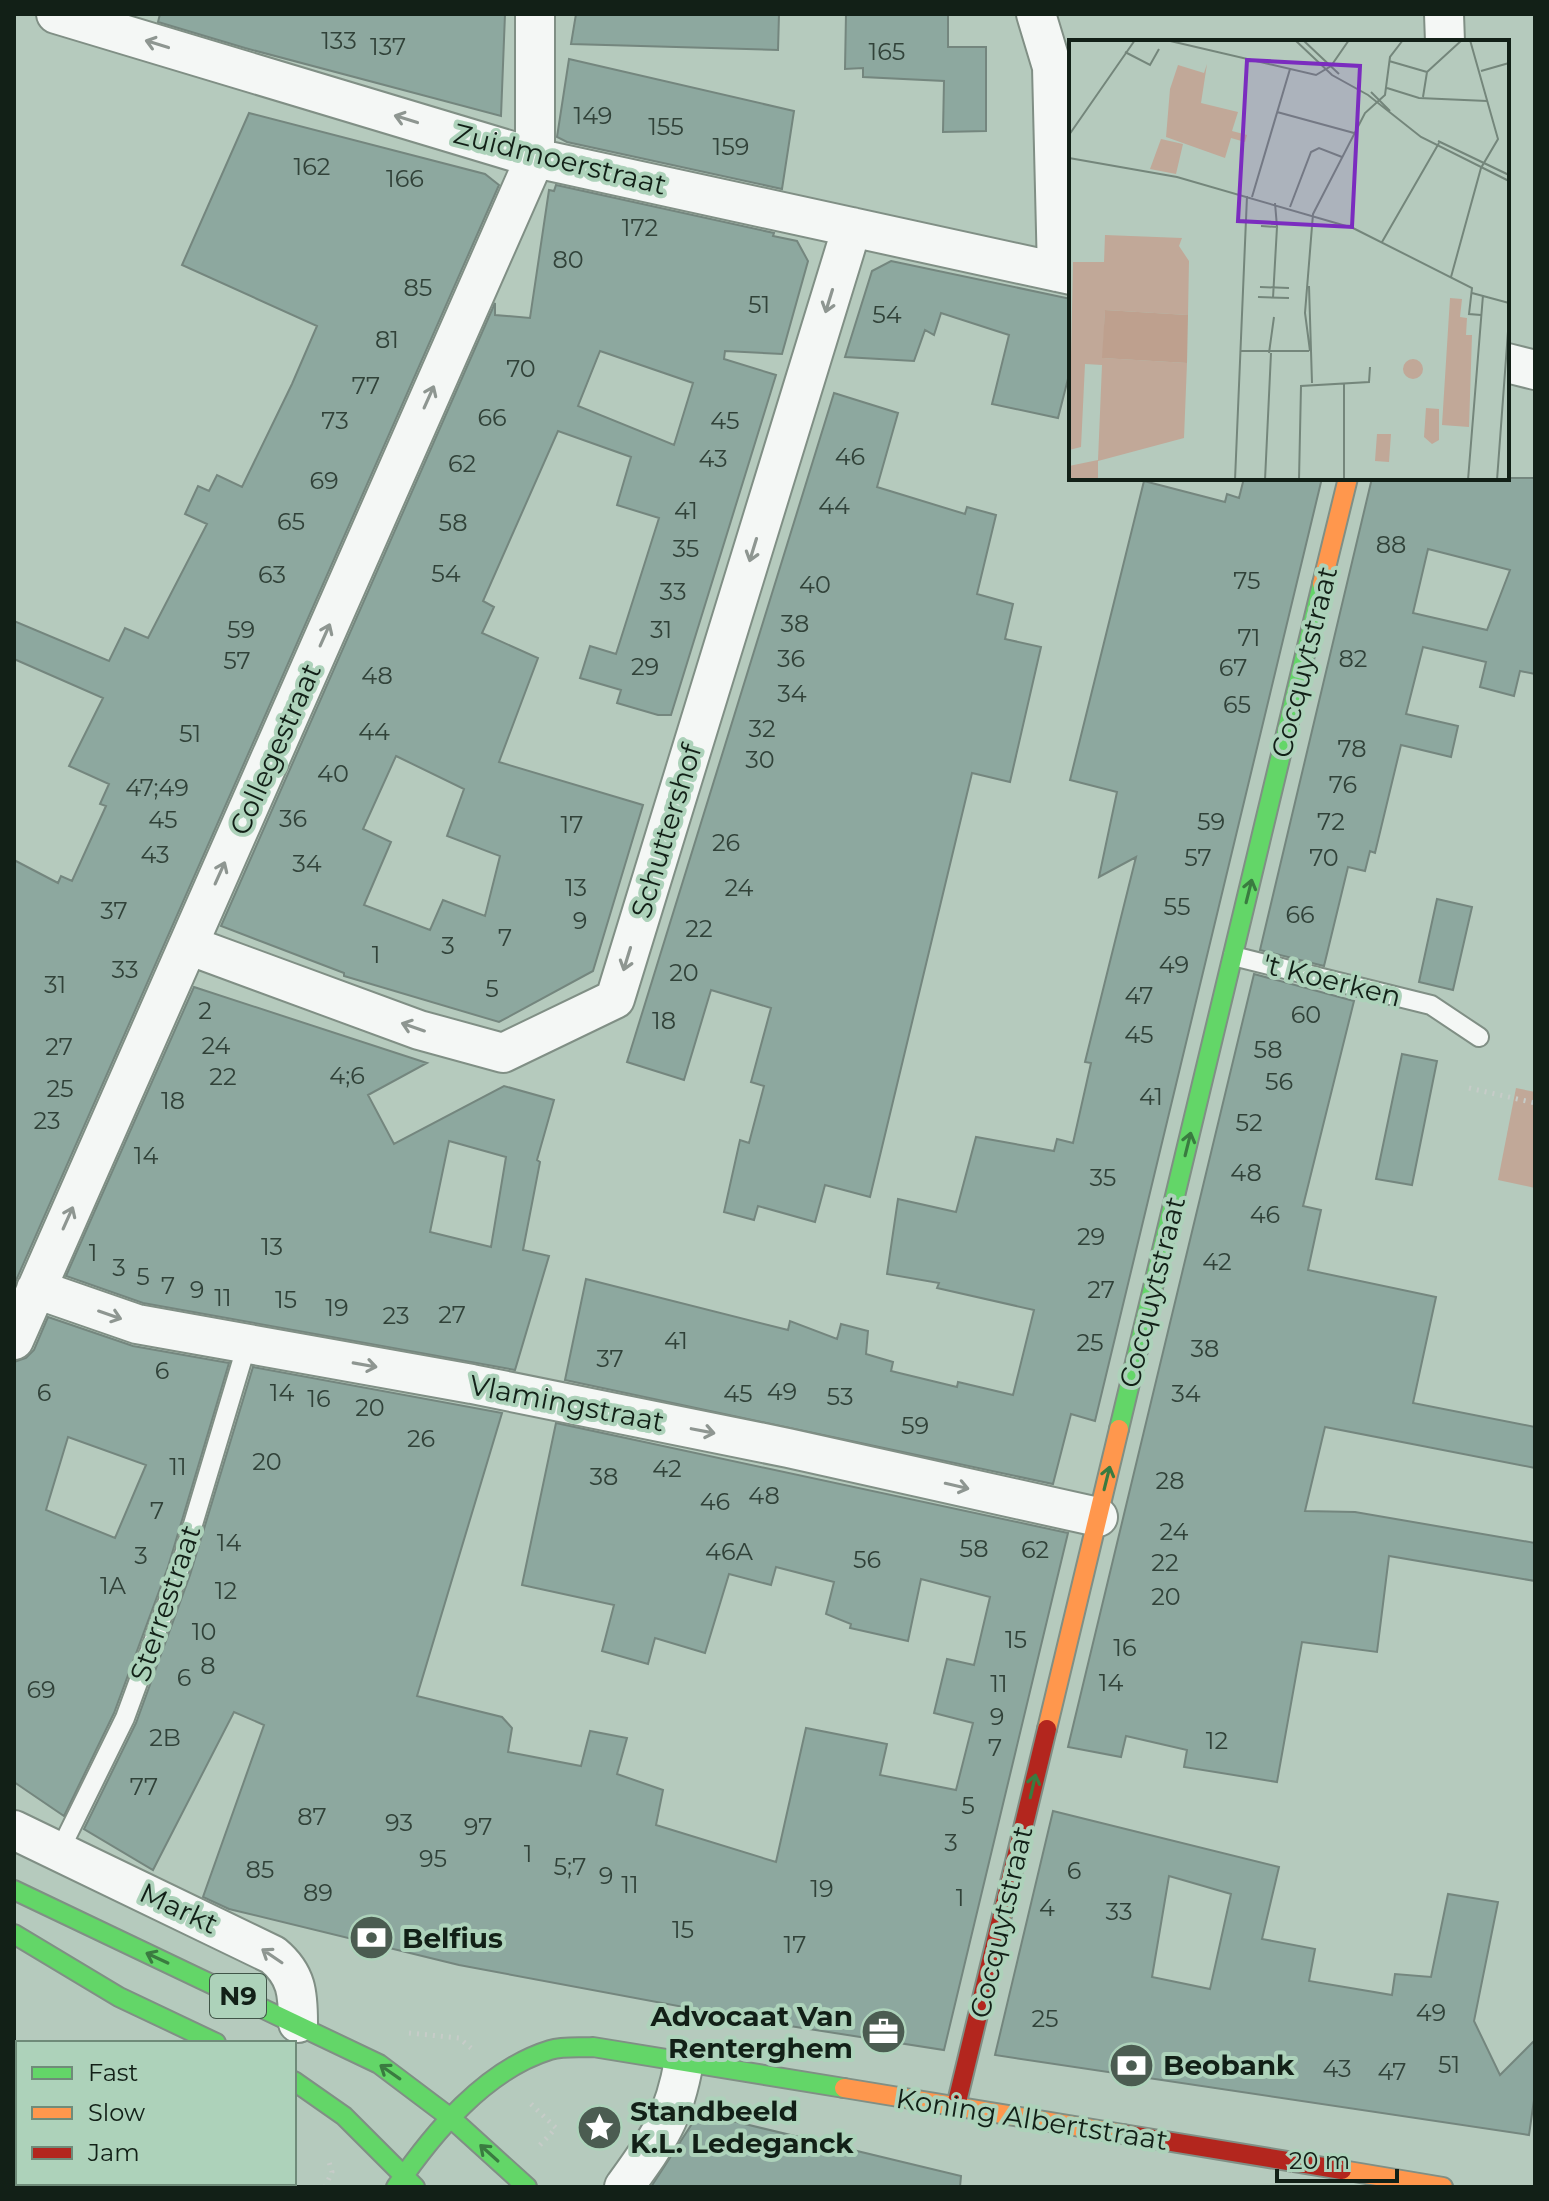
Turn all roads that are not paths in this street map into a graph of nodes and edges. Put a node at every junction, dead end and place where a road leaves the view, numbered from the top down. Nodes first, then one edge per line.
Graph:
1 (56, 14) edge
2 (535, 14) edge
3 (1036, 14) edge
4 (1444, 14) edge
5 (1445, 40) edge
6 (535, 158) junction
7 (852, 227) junction
8 (1064, 274) edge
9 (1509, 364) edge
10 (1535, 370) edge
11 (1348, 480) edge
12 (188, 945) junction
13 (1233, 956) junction
14 (1479, 1037) dead end
15 (36, 1289) junction
16 (14, 1340) edge
17 (247, 1344) junction
18 (1098, 1517) junction
19 (14, 1830) edge
20 (59, 1852) junction
21 (14, 1890) edge
22 (14, 1934) edge
23 (298, 2023) junction
24 (212, 2041) edge
25 (684, 2061) junction
26 (296, 2082) edge
27 (956, 2106) junction
28 (452, 2119) junction
29 (405, 2183) edge
30 (527, 2187) edge
31 (624, 2187) edge
32 (1443, 2187) edge

6 -> 1 street, Zuidmoerstraat
2 - 6 street
3 - 8 street
4 - 5 street
6 - 7 street, Zuidmoerstraat
12 -> 6 street, Collegestraat
7 - 8 street, Zuidmoerstraat
7 -> 12 street, Schuttershof
9 - 10 street
13 -> 11 main road, Cocquytstraat
15 -> 12 street, Collegestraat
13 - 14 lane, 't Koerken
18 -> 13 main road, Cocquytstraat
15 - 16 street, Collegestraat
15 -> 17 street, Vlamingstraat
17 -> 18 street, Vlamingstraat
17 - 20 lane, Sterrestraat
27 -> 18 main road, Cocquytstraat
19 - 20 street, Markt
23 -> 20 street, Markt
23 -> 21 main road, Markt / N9
22 - 24 main road, N9
28 -> 23 main road, Markt / N9
25 - 27 main road, Koning Albertstraat
25 - 28 main road, Koning Albertstraat
25 - 31 street
26 - 29 main road
27 - 32 main road, Koning Albertstraat
28 - 29 main road, Koning Albertstraat
30 -> 28 main road, N9

